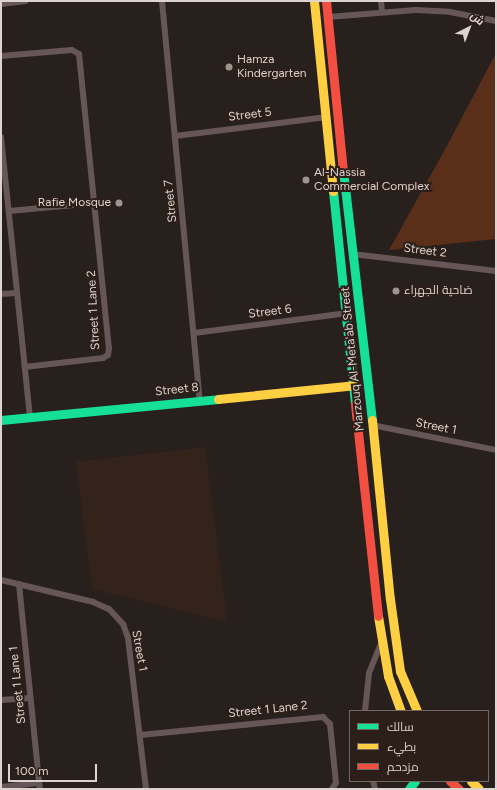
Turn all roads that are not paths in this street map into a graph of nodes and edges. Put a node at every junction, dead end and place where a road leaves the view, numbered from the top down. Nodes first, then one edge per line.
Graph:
1 (26, 1) edge
2 (162, 1) edge
3 (314, 1) edge
4 (326, 1) edge
5 (381, 1) edge
6 (1, 4) edge
7 (382, 12) junction
8 (328, 17) junction
9 (496, 21) edge
10 (1, 56) edge
11 (326, 117) junction
12 (175, 136) junction
13 (1, 137) edge
14 (333, 177) junction
15 (344, 177) junction
16 (346, 195) junction
17 (335, 196) junction
18 (96, 204) junction
19 (9, 211) junction
20 (352, 254) junction
21 (496, 271) edge
22 (16, 293) junction
23 (1, 294) edge
24 (348, 313) junction
25 (194, 333) junction
26 (25, 367) junction
27 (356, 385) junction
28 (200, 400) junction
29 (30, 417) junction
30 (1, 420) edge
31 (372, 425) junction
32 (496, 450) edge
33 (1, 580) edge
34 (18, 584) junction
35 (382, 641) junction
36 (30, 698) junction
37 (1, 700) edge
38 (365, 710) edge
39 (401, 710) edge
40 (417, 710) edge
41 (140, 735) junction
42 (39, 786) edge
43 (1, 787) edge
44 (146, 789) edge
45 (332, 789) edge

1 - 6 street
2 - 12 street, Street 7
3 - 11 main road, Marzouq Al-Meta'ab Street
4 - 8 main road, Marzouq Al-Meta'ab Street
5 - 7 street
7 - 8 street
7 - 9 street
8 - 15 main road, Marzouq Al-Meta'ab Street
10 - 18 street, Street 1 Lane 2
11 - 12 street, Street 5
11 - 14 main road, Marzouq Al-Meta'ab Street
12 - 25 street, Street 7
13 - 19 street
14 - 15 main road
14 - 17 main road, Marzouq Al-Meta'ab Street
15 - 16 main road, Marzouq Al-Meta'ab Street
16 - 17 main road
16 - 20 main road, Marzouq Al-Meta'ab Street
17 - 24 main road, Marzouq Al-Meta'ab Street
18 - 19 street
18 - 26 street, Street 1 Lane 2
19 - 22 street
20 - 21 street, Street 2
20 - 31 main road, Marzouq Al-Meta'ab Street
22 - 23 street
22 - 26 street
24 - 25 street, Street 6
24 - 27 main road, Marzouq Al-Meta'ab Street
25 - 28 street, Street 7
26 - 29 street
27 - 28 main road, Street 8
27 - 35 main road, Marzouq Al-Meta'ab Street
28 - 29 main road, Street 8
29 - 30 main road, Street 8
31 - 32 street, Street 1
31 - 40 main road, Marzouq Al-Meta'ab Street
33 - 34 street, Street 1
34 - 36 street, Street 1 Lane 1
34 - 41 street, Street 1
35 - 38 street
35 - 39 main road, Marzouq Al-Meta'ab Street
36 - 37 street
36 - 42 street, Street 1 Lane 1
41 - 44 street, Street 1
41 - 45 street, Street 1 Lane 2
42 - 43 street, Street 1 Lane 1

